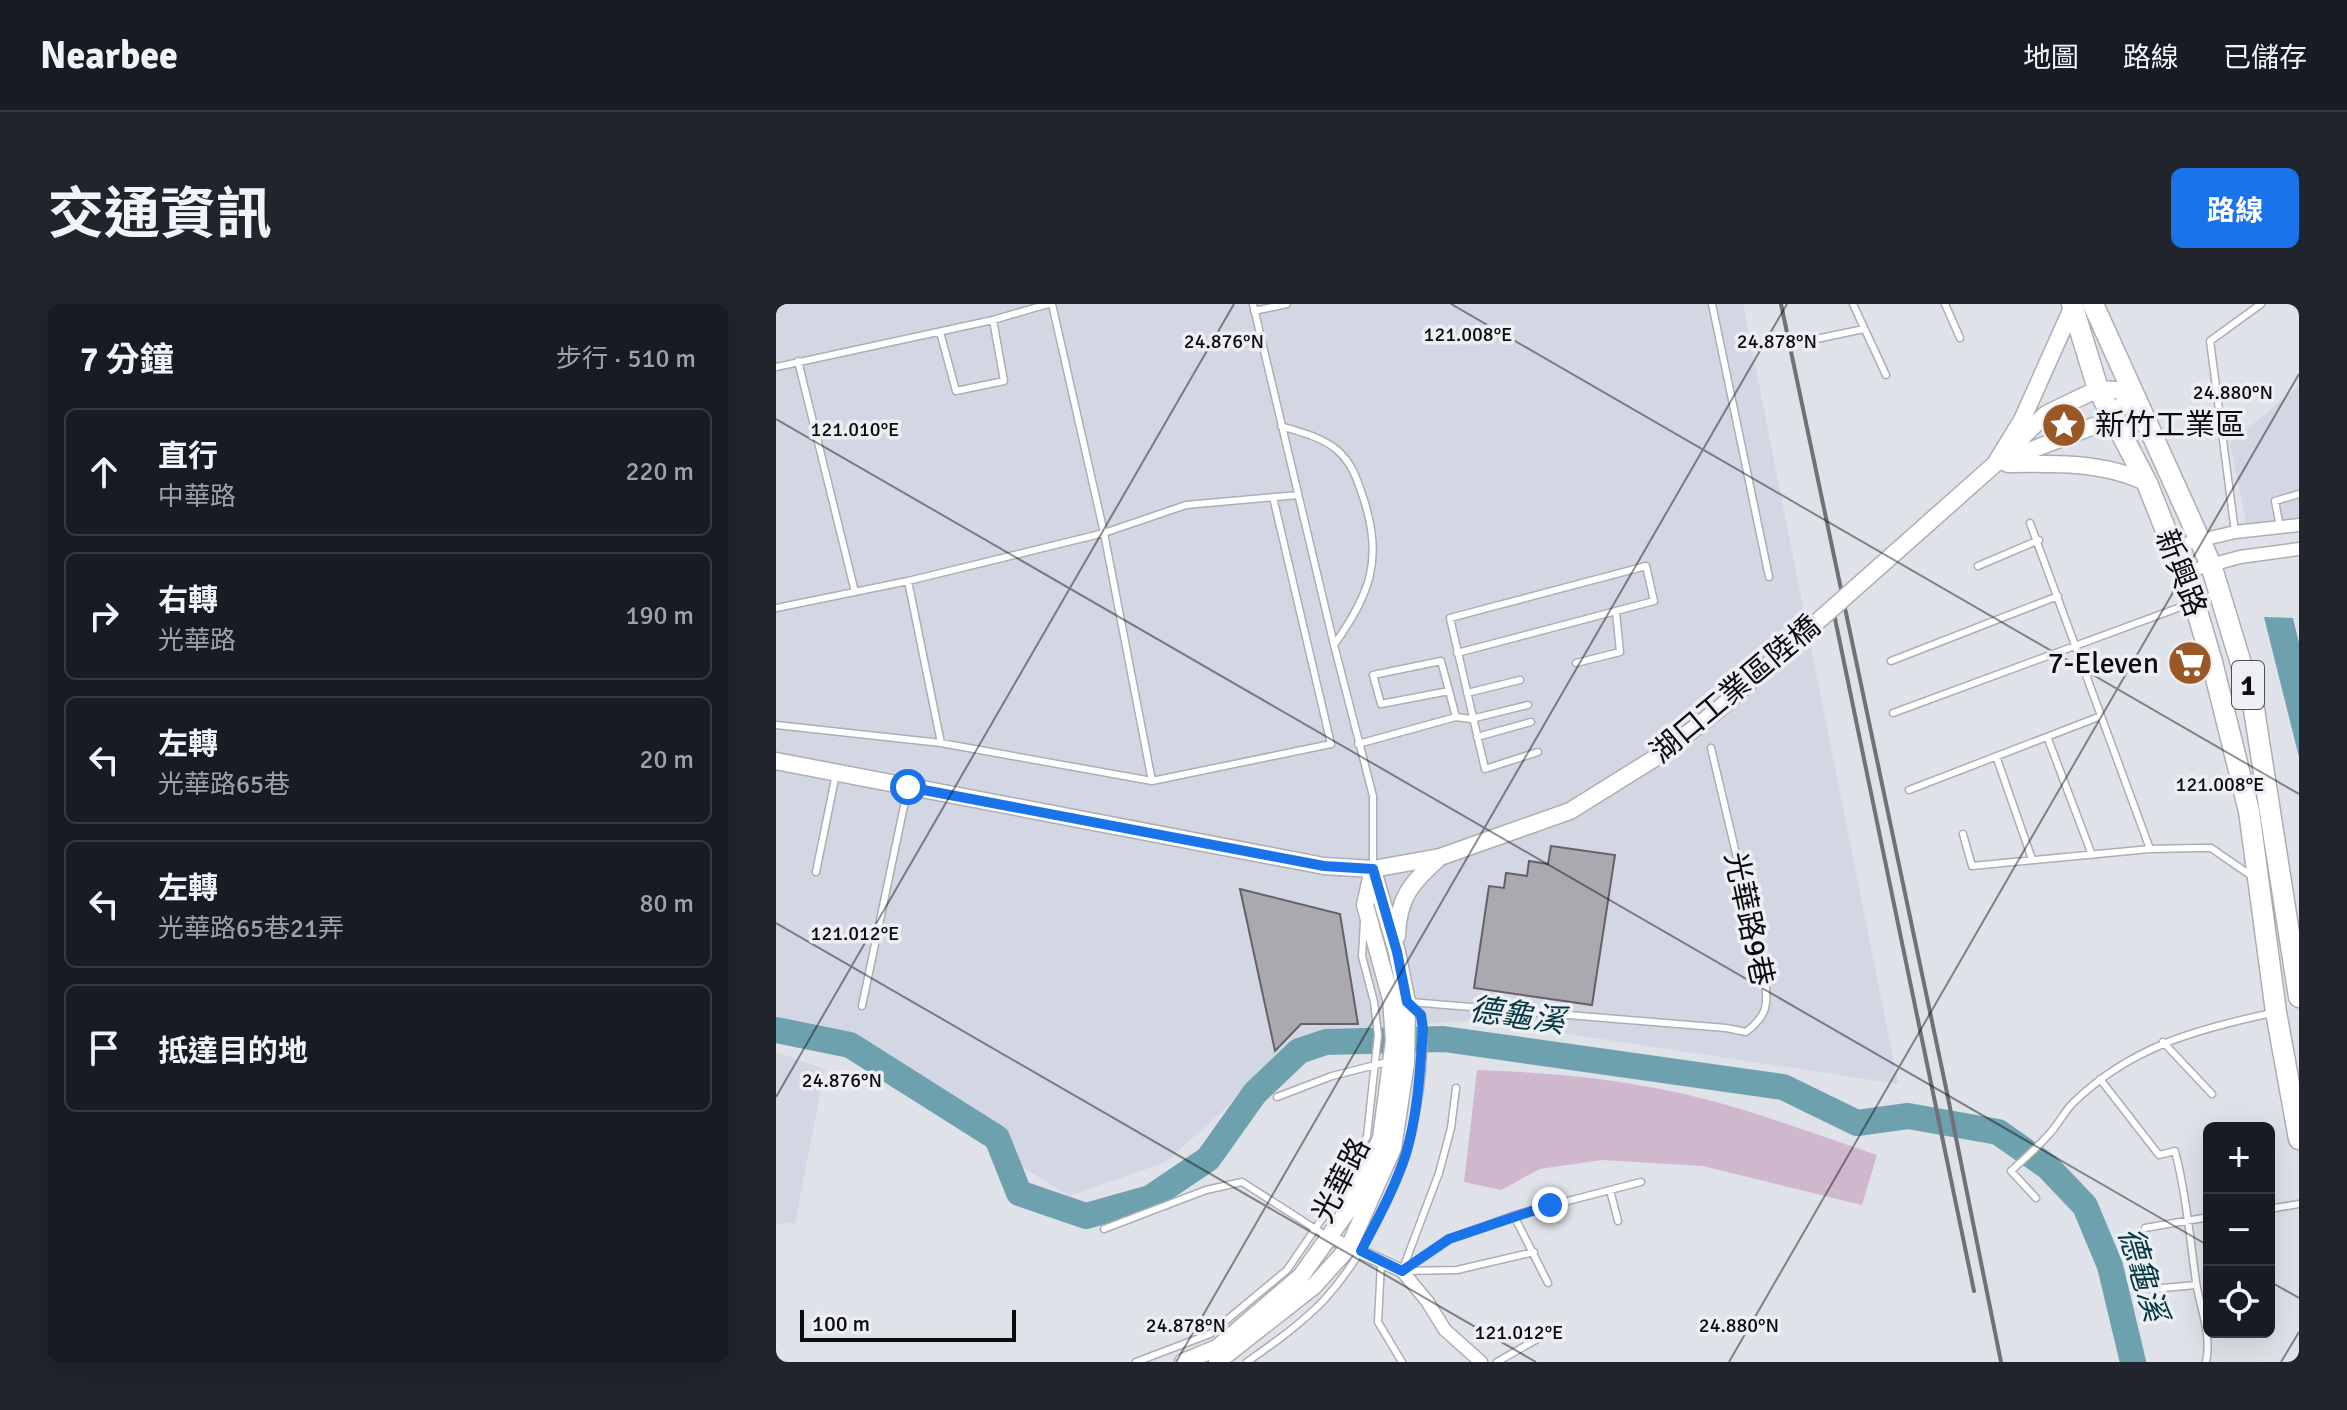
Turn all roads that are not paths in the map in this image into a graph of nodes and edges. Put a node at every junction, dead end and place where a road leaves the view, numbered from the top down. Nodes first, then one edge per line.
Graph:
1 (1050, 304) edge
2 (1287, 304) edge
3 (1712, 304) edge
4 (1853, 304) edge
5 (1945, 304) edge
6 (2261, 304) edge
7 (2079, 305) edge
8 (1254, 307) edge
9 (993, 320) junction
10 (1864, 329) junction
11 (940, 332) junction
12 (1960, 338) dead end
13 (1816, 339) dead end
14 (798, 361) junction
15 (776, 367) edge
16 (1886, 375) dead end
17 (2098, 389) junction
18 (2132, 391) junction
19 (2112, 419) junction
20 (1281, 425) junction
21 (1995, 464) junction
22 (2147, 483) junction
23 (2299, 494) edge
24 (1298, 495) junction
25 (1273, 497) junction
26 (2030, 523) dead end
27 (2299, 525) edge
28 (2280, 527) junction
29 (2235, 532) junction
30 (1104, 533) junction
31 (2039, 540) junction
32 (2201, 540) junction
33 (2172, 547) junction
34 (2299, 549) edge
35 (2211, 565) junction
36 (1978, 566) dead end
37 (2182, 573) junction
38 (1769, 577) dead end
39 (908, 581) junction
40 (855, 592) junction
41 (2219, 593) junction
42 (2058, 596) junction
43 (2194, 601) junction
44 (776, 608) edge
45 (1616, 612) junction
46 (1334, 645) junction
47 (2075, 645) junction
48 (1457, 653) junction
49 (1891, 661) dead end
50 (1576, 663) dead end
51 (1520, 680) dead end
52 (1449, 691) junction
53 (1467, 693) junction
54 (1528, 705) dead end
55 (1893, 713) dead end
56 (2101, 716) junction
57 (1456, 717) junction
58 (1471, 719) junction
59 (1531, 722) dead end
60 (776, 725) edge
61 (1477, 737) junction
62 (2048, 739) junction
63 (941, 743) junction
64 (1358, 744) junction
65 (1711, 748) dead end
66 (1538, 752) dead end
67 (1996, 756) junction
68 (776, 761) edge
69 (836, 773) junction
70 (1152, 781) junction
71 (908, 787) junction
72 (1909, 790) dead end
73 (1963, 834) dead end
74 (2150, 849) junction
75 (2092, 855) junction
76 (1440, 857) junction
77 (2032, 859) junction
78 (1373, 869) junction
79 (816, 872) dead end
80 (2260, 882) junction
81 (2291, 885) edge
82 (1397, 952) junction
83 (2299, 997) edge
84 (1407, 1002) junction
85 (862, 1006) dead end
86 (2276, 1012) junction
87 (1400, 1032) junction
88 (2163, 1042) junction
89 (1393, 1060) junction
90 (2100, 1079) junction
91 (1456, 1088) dead end
92 (2212, 1094) dead end
93 (1277, 1097) dead end
94 (2299, 1139) edge
95 (1641, 1182) dead end
96 (1610, 1190) junction
97 (2036, 1198) dead end
98 (2299, 1204) edge
99 (2275, 1208) edge
100 (1514, 1216) junction
101 (2203, 1218) edge
102 (2190, 1220) junction
103 (1618, 1221) dead end
104 (2145, 1228) dead end
105 (1104, 1229) dead end
106 (1323, 1233) junction
107 (1355, 1249) junction
108 (1534, 1252) junction
109 (1381, 1259) junction
110 (1402, 1271) junction
111 (1548, 1283) dead end
112 (2196, 1285) junction
113 (2152, 1289) dead end
114 (1539, 1338) dead end
115 (2206, 1360) edge
116 (1136, 1362) edge
117 (1183, 1362) edge
118 (1217, 1362) edge
119 (1247, 1362) edge
120 (1402, 1362) edge
121 (1481, 1362) edge
122 (1497, 1362) edge

1 - 9 lane
1 - 30 lane
2 - 8 lane
3 - 38 lane
4 - 10 lane
5 - 12 lane
6 - 29 lane
7 - 17 main road, 新興路 / 1
7 - 18 main road, 新興路 / 1
7 - 21 street
8 - 20 lane
9 - 11 lane
9 - 11 lane
10 - 13 lane
10 - 16 lane
11 - 14 lane
14 - 15 lane
14 - 40 lane
17 - 18 street
17 - 19 main road, 新興路 / 1
17 - 21 street
18 - 19 street
18 - 32 main road, 新興路 / 1
19 - 21 street
19 - 22 main road, 新興路 / 1
20 - 24 lane
20 - 46 lane
21 - 22 street
21 - 76 street, 湖口工業區陸橋, bridge
22 - 33 main road, 新興路 / 1
23 - 28 lane
24 - 25 lane
24 - 46 lane
25 - 30 lane
25 - 70 lane
26 - 31 lane
27 - 28 street
28 - 29 street
29 - 32 street
30 - 39 lane
30 - 70 lane
31 - 36 lane
31 - 42 lane
32 - 33 street
32 - 35 main road, 新興路 / 1
33 - 37 main road, 新興路 / 1
34 - 35 street
35 - 37 street
35 - 41 main road, 新興路 / 1
37 - 43 main road, 新興路 / 1
39 - 40 lane
39 - 63 lane
40 - 44 lane
41 - 43 lane
41 - 81 main road, 新興路 / 1
42 - 47 lane
42 - 49 lane
43 - 47 lane
43 - 80 main road, 新興路 / 1
45 - 48 lane
45 - 48 lane
45 - 50 lane
46 - 64 lane
47 - 55 lane
47 - 56 lane
48 - 53 lane
51 - 53 lane
52 - 52 lane
52 - 57 lane
53 - 58 lane
54 - 58 lane
56 - 62 lane
56 - 74 lane
57 - 58 lane
57 - 64 lane
58 - 61 lane
59 - 61 lane
60 - 63 lane
61 - 66 lane
62 - 67 lane
62 - 75 lane
63 - 70 lane
64 - 78 lane
65 - 84 lane, 光華路9巷
67 - 72 lane
67 - 77 lane
68 - 69 street, 湖口工業區陸橋
69 - 71 street, 湖口工業區陸橋
69 - 79 lane
71 - 78 street, 湖口工業區陸橋
71 - 85 lane
73 - 77 lane
74 - 75 lane
74 - 80 lane
75 - 77 lane
76 - 78 street, 湖口工業區陸橋
76 - 82 street
78 - 82 street, 光華路
78 - 87 street, 光華路
80 - 81 lane
80 - 86 main road, 新興路 / 1
81 - 83 main road, 新興路 / 1
82 - 84 street, 光華路
84 - 87 street, 光華路
86 - 88 lane
86 - 94 main road, 新興路 / 1
87 - 89 street, 光華路
87 - 89 lane, 光華路
88 - 90 lane
88 - 92 lane
89 - 93 lane
89 - 106 street, 光華路
89 - 107 street, 光華路
90 - 97 lane
90 - 102 lane
91 - 110 lane
95 - 96 lane
96 - 100 lane
96 - 103 lane
98 - 99 lane
100 - 108 lane
100 - 110 lane
101 - 102 lane
102 - 104 lane
102 - 112 lane
105 - 106 lane
106 - 107 street
106 - 116 lane, 光華路
106 - 117 street, 光華路
107 - 109 street
107 - 118 street, 光華路
107 - 119 lane, 光華路
108 - 110 lane
108 - 111 lane
109 - 110 street
109 - 120 lane
110 - 121 street
112 - 113 lane
112 - 115 lane
114 - 122 lane

